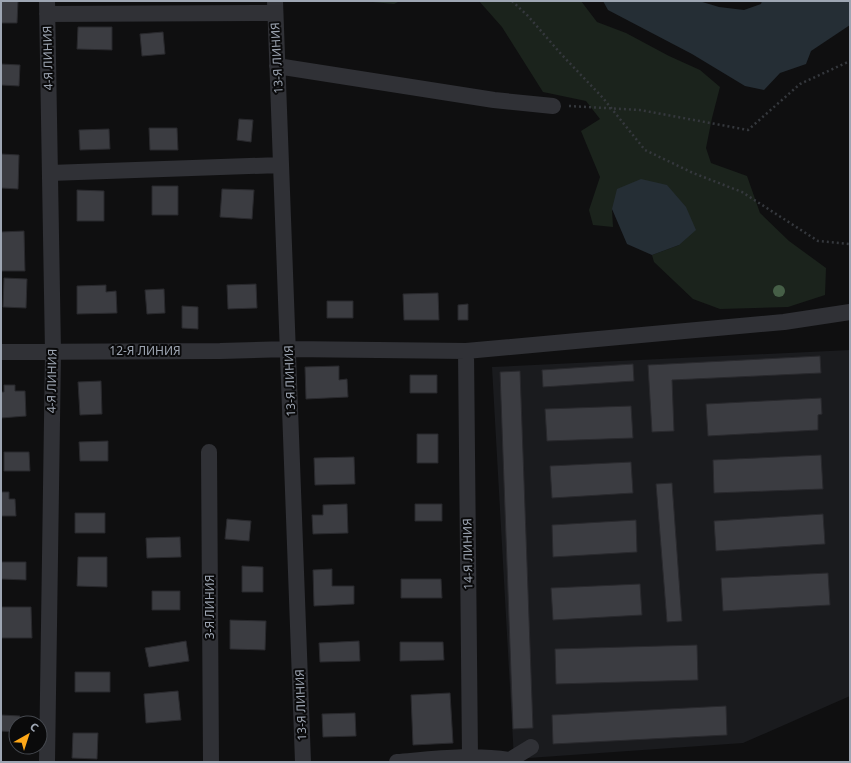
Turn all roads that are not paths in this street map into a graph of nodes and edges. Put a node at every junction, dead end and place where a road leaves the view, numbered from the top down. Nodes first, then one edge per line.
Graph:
1 (275, 7) edge
2 (47, 8) edge
3 (277, 66) junction
4 (553, 106) road end
5 (281, 165) junction
6 (50, 173) junction
7 (850, 312) edge
8 (289, 349) junction
9 (466, 351) junction
10 (1, 352) edge
11 (53, 352) junction
12 (209, 452) dead end
13 (531, 747) dead end
14 (470, 757) junction
15 (510, 761) edge
16 (47, 762) edge
17 (211, 762) edge
18 (303, 762) edge
19 (397, 762) edge

1 - 2 street
1 - 3 street, 13-Я ЛИНИЯ
2 - 6 street, 4-Я ЛИНИЯ
3 - 4 street
3 - 5 street, 13-Я ЛИНИЯ
5 - 6 street
5 - 8 street, 13-Я ЛИНИЯ
6 - 11 street, 4-Я ЛИНИЯ
7 - 9 street, 12-Я ЛИНИЯ
8 - 9 street, 12-Я ЛИНИЯ
8 - 11 street, 12-Я ЛИНИЯ
8 - 18 street, 13-Я ЛИНИЯ
9 - 14 street, 14-Я ЛИНИЯ
10 - 11 street, 12-Я ЛИНИЯ
11 - 16 street, 4-Я ЛИНИЯ
12 - 17 street, 3-Я ЛИНИЯ
13 - 15 street
14 - 15 street
14 - 19 street

